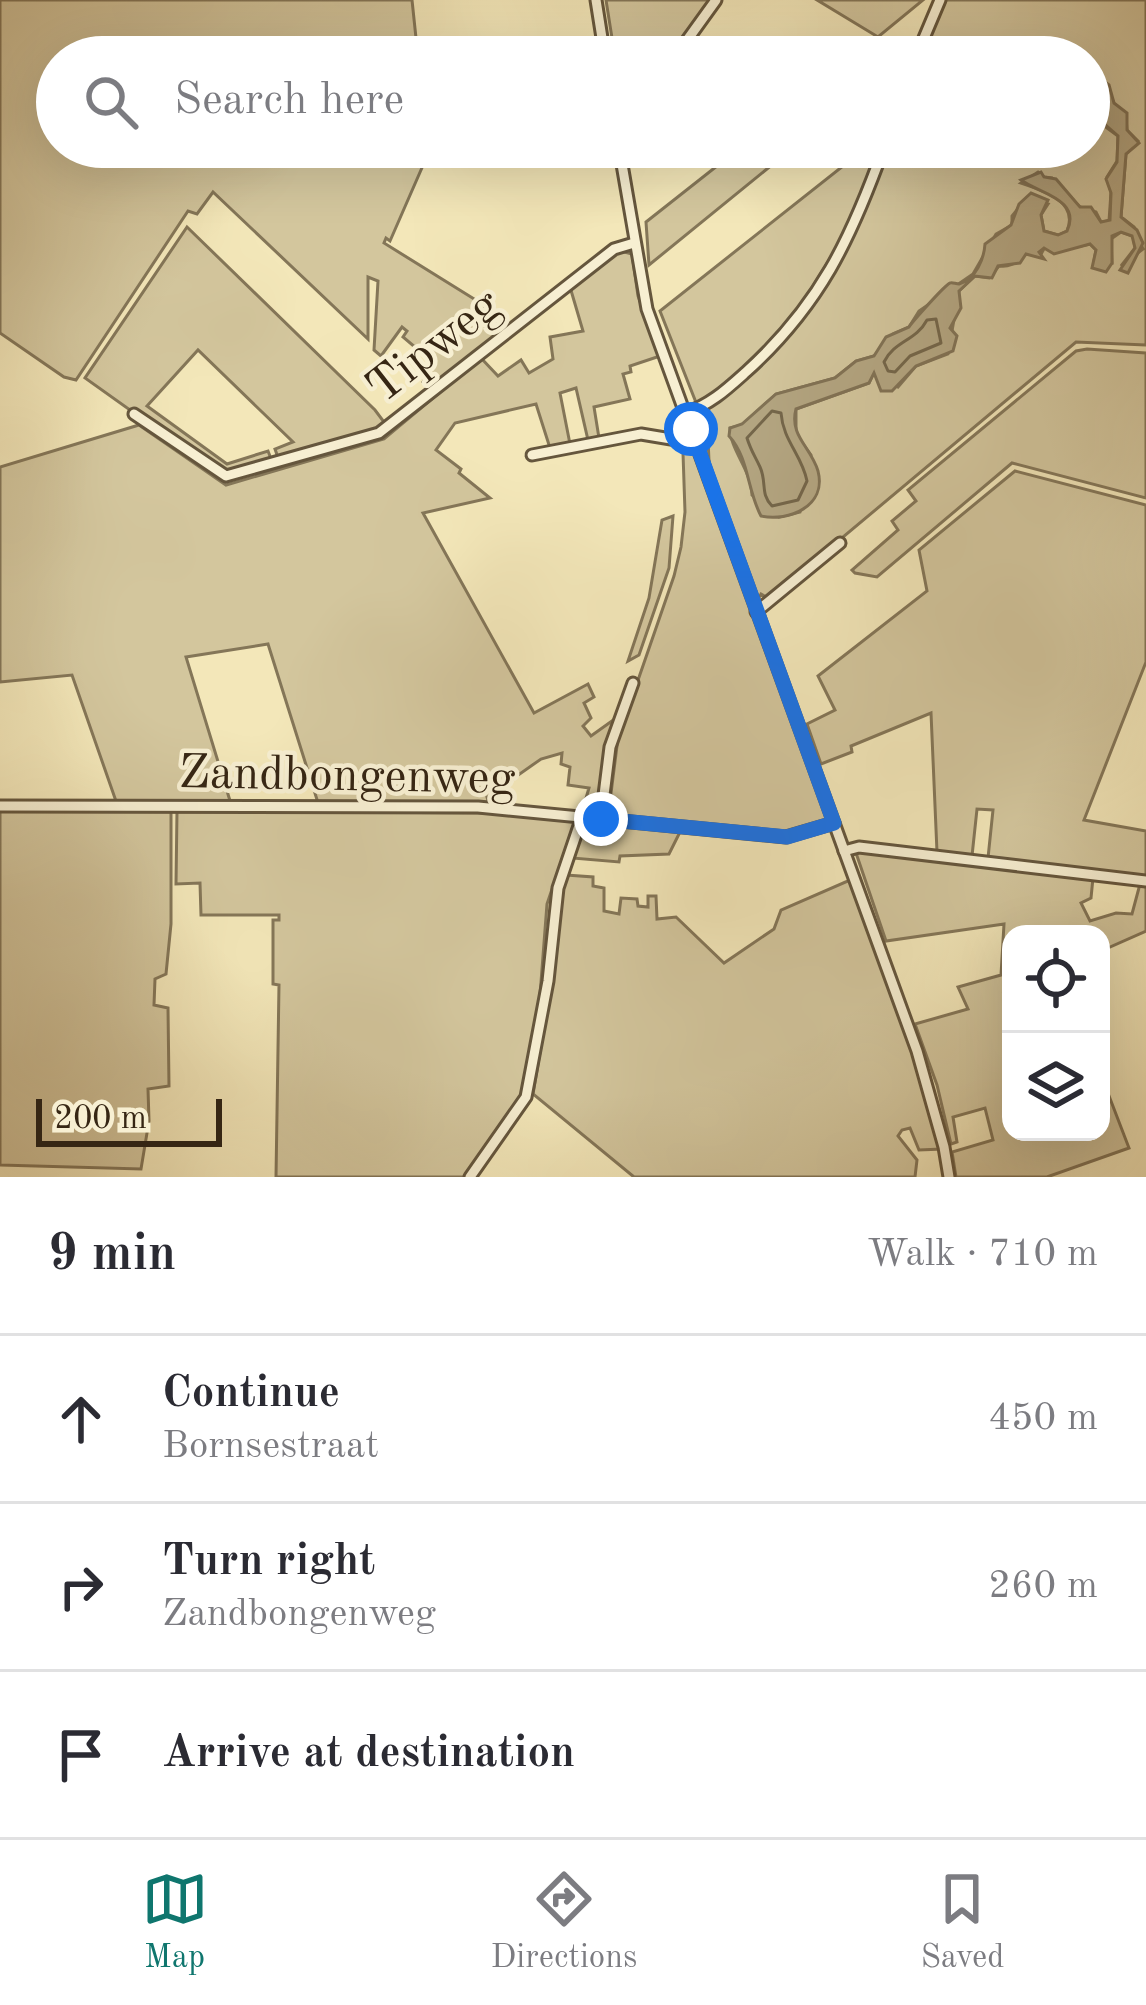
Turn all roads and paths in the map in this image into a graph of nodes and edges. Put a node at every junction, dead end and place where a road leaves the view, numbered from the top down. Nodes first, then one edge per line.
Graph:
1 (596, 0) edge
2 (716, 0) edge
3 (940, 0) edge
4 (602, 36) edge
5 (690, 36) edge
6 (925, 36) edge
7 (622, 168) edge
8 (877, 168) edge
9 (634, 243) junction
10 (685, 413) junction
11 (134, 414) dead end
12 (688, 438) junction
13 (532, 454) dead end
14 (840, 543) dead end
15 (756, 612) junction
16 (633, 683) dead end
17 (0, 806) edge
18 (582, 817) junction
19 (601, 819) junction
20 (834, 823) junction
21 (844, 851) junction
22 (1146, 880) edge
23 (470, 1177) edge
24 (949, 1177) edge

1 - 4 street
2 - 5 street
3 - 6 street
7 - 9 street
8 - 10 street
9 - 10 street
9 - 11 street, Tipweg
10 - 12 street
12 - 13 street
12 - 15 street
14 - 15 street
15 - 20 street
16 - 19 street
17 - 18 street, Zandbongenweg
18 - 19 street, Zandbongenweg
18 - 23 street
19 - 20 street, Zandbongenweg
20 - 21 street
21 - 22 street
21 - 24 street

